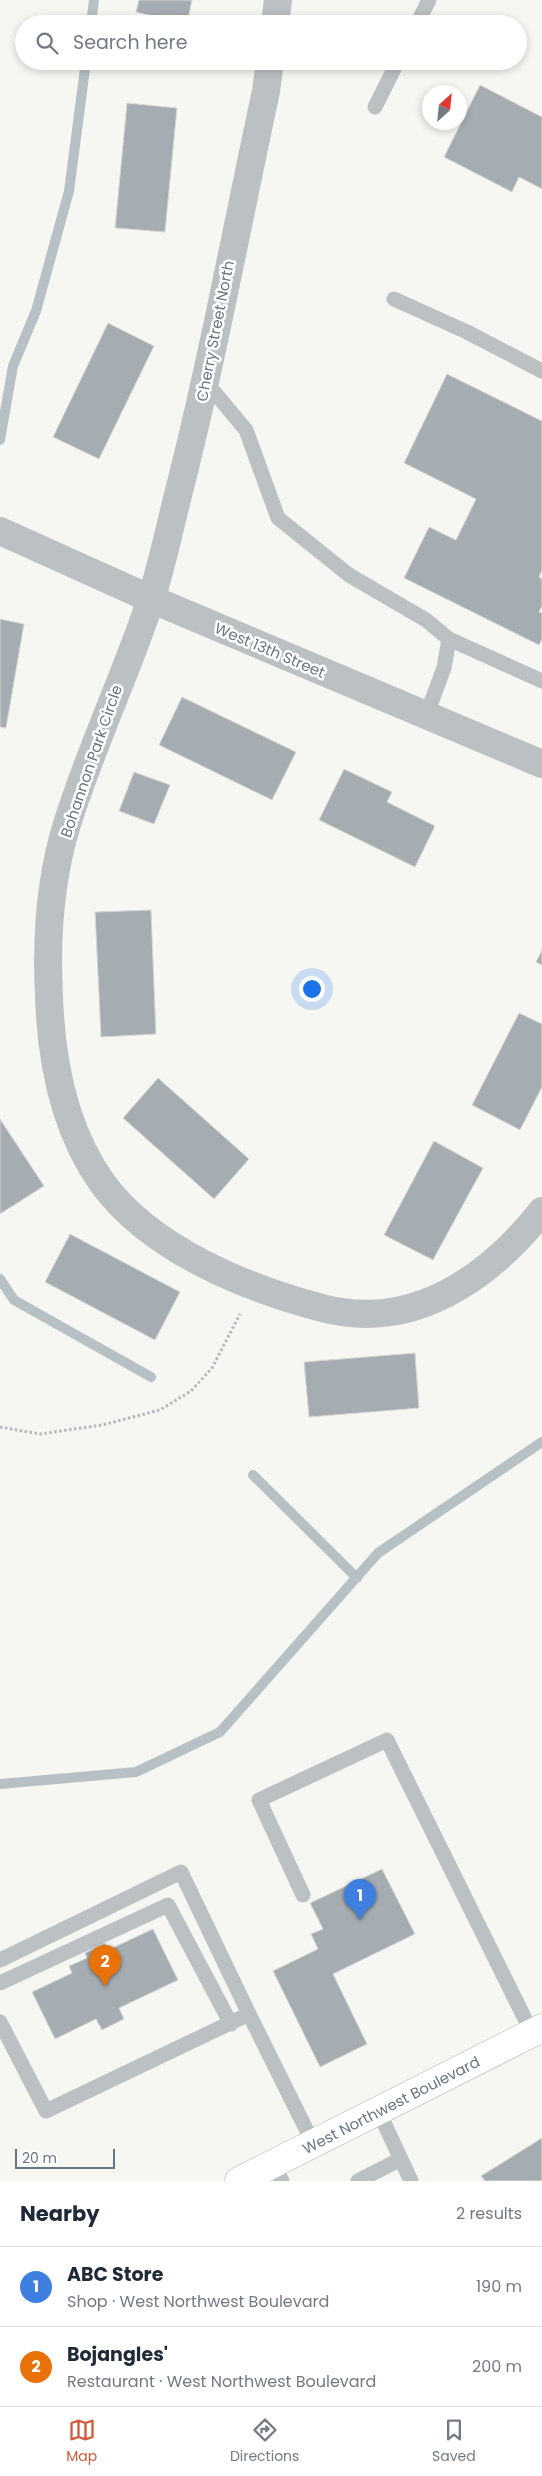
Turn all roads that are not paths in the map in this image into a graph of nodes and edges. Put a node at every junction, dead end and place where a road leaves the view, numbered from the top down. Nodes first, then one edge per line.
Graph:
1 (278, 0) edge
2 (429, 0) edge
3 (276, 15) edge
4 (422, 15) edge
5 (269, 70) edge
6 (394, 70) edge
7 (375, 107) dead end
8 (394, 299) dead end
9 (542, 371) edge
10 (205, 381) junction
11 (0, 531) edge
12 (151, 599) junction
13 (449, 639) junction
14 (542, 680) edge
15 (426, 716) junction
16 (542, 764) edge
17 (542, 1211) edge
18 (303, 1895) dead end
19 (0, 1960) edge
20 (0, 1983) edge
21 (249, 2014) junction
22 (0, 2022) edge
23 (231, 2024) junction
24 (537, 2030) edge
25 (379, 2112) junction
26 (313, 2143) junction
27 (401, 2159) junction
28 (278, 2173) edge
29 (239, 2181) edge
30 (358, 2181) edge
31 (411, 2181) edge

1 - 3 street
2 - 4 lane
5 - 10 street, Cherry Street North
6 - 7 lane
8 - 9 lane
10 - 12 street, Cherry Street North
10 - 13 lane
11 - 12 street, West 13th Street
12 - 15 street, West 13th Street
12 - 17 street, Bohannon Park Circle
13 - 14 lane
13 - 15 lane
15 - 16 street, West 13th Street
18 - 24 lane
19 - 21 lane
20 - 23 lane
21 - 23 lane
21 - 26 lane
22 - 23 lane
24 - 25 main road, West Northwest Boulevard
25 - 26 main road, West Northwest Boulevard
25 - 27 lane
26 - 28 main road, West Northwest Boulevard
27 - 30 lane
27 - 31 lane
28 - 29 main road, West Northwest Boulevard

